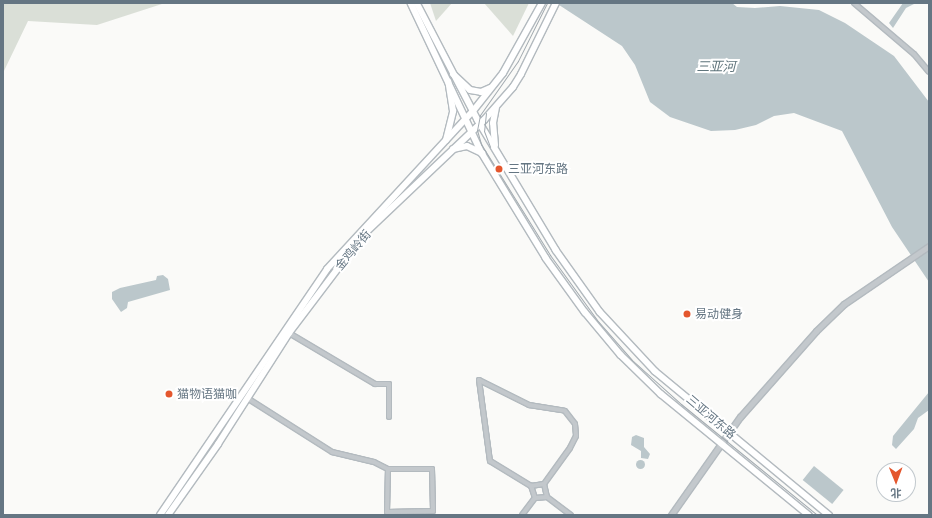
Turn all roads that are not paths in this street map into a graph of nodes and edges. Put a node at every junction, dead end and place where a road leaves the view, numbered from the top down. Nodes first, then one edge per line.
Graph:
1 (411, 3) edge
2 (417, 3) edge
3 (556, 3) edge
4 (854, 3) edge
5 (541, 6) edge
6 (929, 72) edge
7 (453, 74) junction
8 (448, 81) junction
9 (494, 84) junction
10 (497, 106) junction
11 (473, 111) junction
12 (466, 120) junction
13 (480, 123) junction
14 (471, 131) junction
15 (445, 144) junction
16 (495, 145) junction
17 (450, 150) junction
18 (482, 153) junction
19 (929, 246) edge
20 (289, 333) junction
21 (247, 398) junction
22 (390, 418) dead end
23 (729, 432) junction
24 (720, 444) junction
25 (388, 469) junction
26 (544, 484) junction
27 (531, 486) junction
28 (547, 497) junction
29 (535, 498) junction
30 (160, 515) edge
31 (168, 515) edge
32 (522, 515) edge
33 (571, 515) edge
34 (671, 515) edge
35 (808, 515) edge
36 (829, 515) edge

1 - 8 main road, 三亚河东路
2 - 7 main road, 三亚河东路
3 - 10 main road, 金鸡岭街
4 - 6 street
5 - 9 main road, 金鸡岭街
7 - 9 main road
7 - 11 main road, 三亚河东路
8 - 12 main road, 三亚河东路
8 - 15 main road
9 - 11 main road, 金鸡岭街
10 - 13 main road, 金鸡岭街
10 - 16 main road
11 - 12 main road, 金鸡岭街
11 - 13 main road, 三亚河东路
12 - 14 main road, 三亚河东路
12 - 15 main road, 金鸡岭街
13 - 14 main road, 金鸡岭街
13 - 16 main road, 三亚河东路
14 - 17 main road, 金鸡岭街
14 - 18 main road, 三亚河东路
15 - 30 main road, 金鸡岭街
16 - 23 main road, 三亚河东路
17 - 18 main road
17 - 20 main road, 金鸡岭街
18 - 24 main road, 三亚河东路
19 - 23 street
20 - 21 main road, 金鸡岭街
20 - 22 street
21 - 25 street
21 - 31 main road, 金鸡岭街
23 - 24 street
23 - 36 main road, 三亚河东路
24 - 34 street
24 - 35 main road, 三亚河东路
25 - 25 street
26 - 27 street
26 - 27 street
26 - 28 street
27 - 29 street
28 - 29 street
28 - 33 street
29 - 32 street

